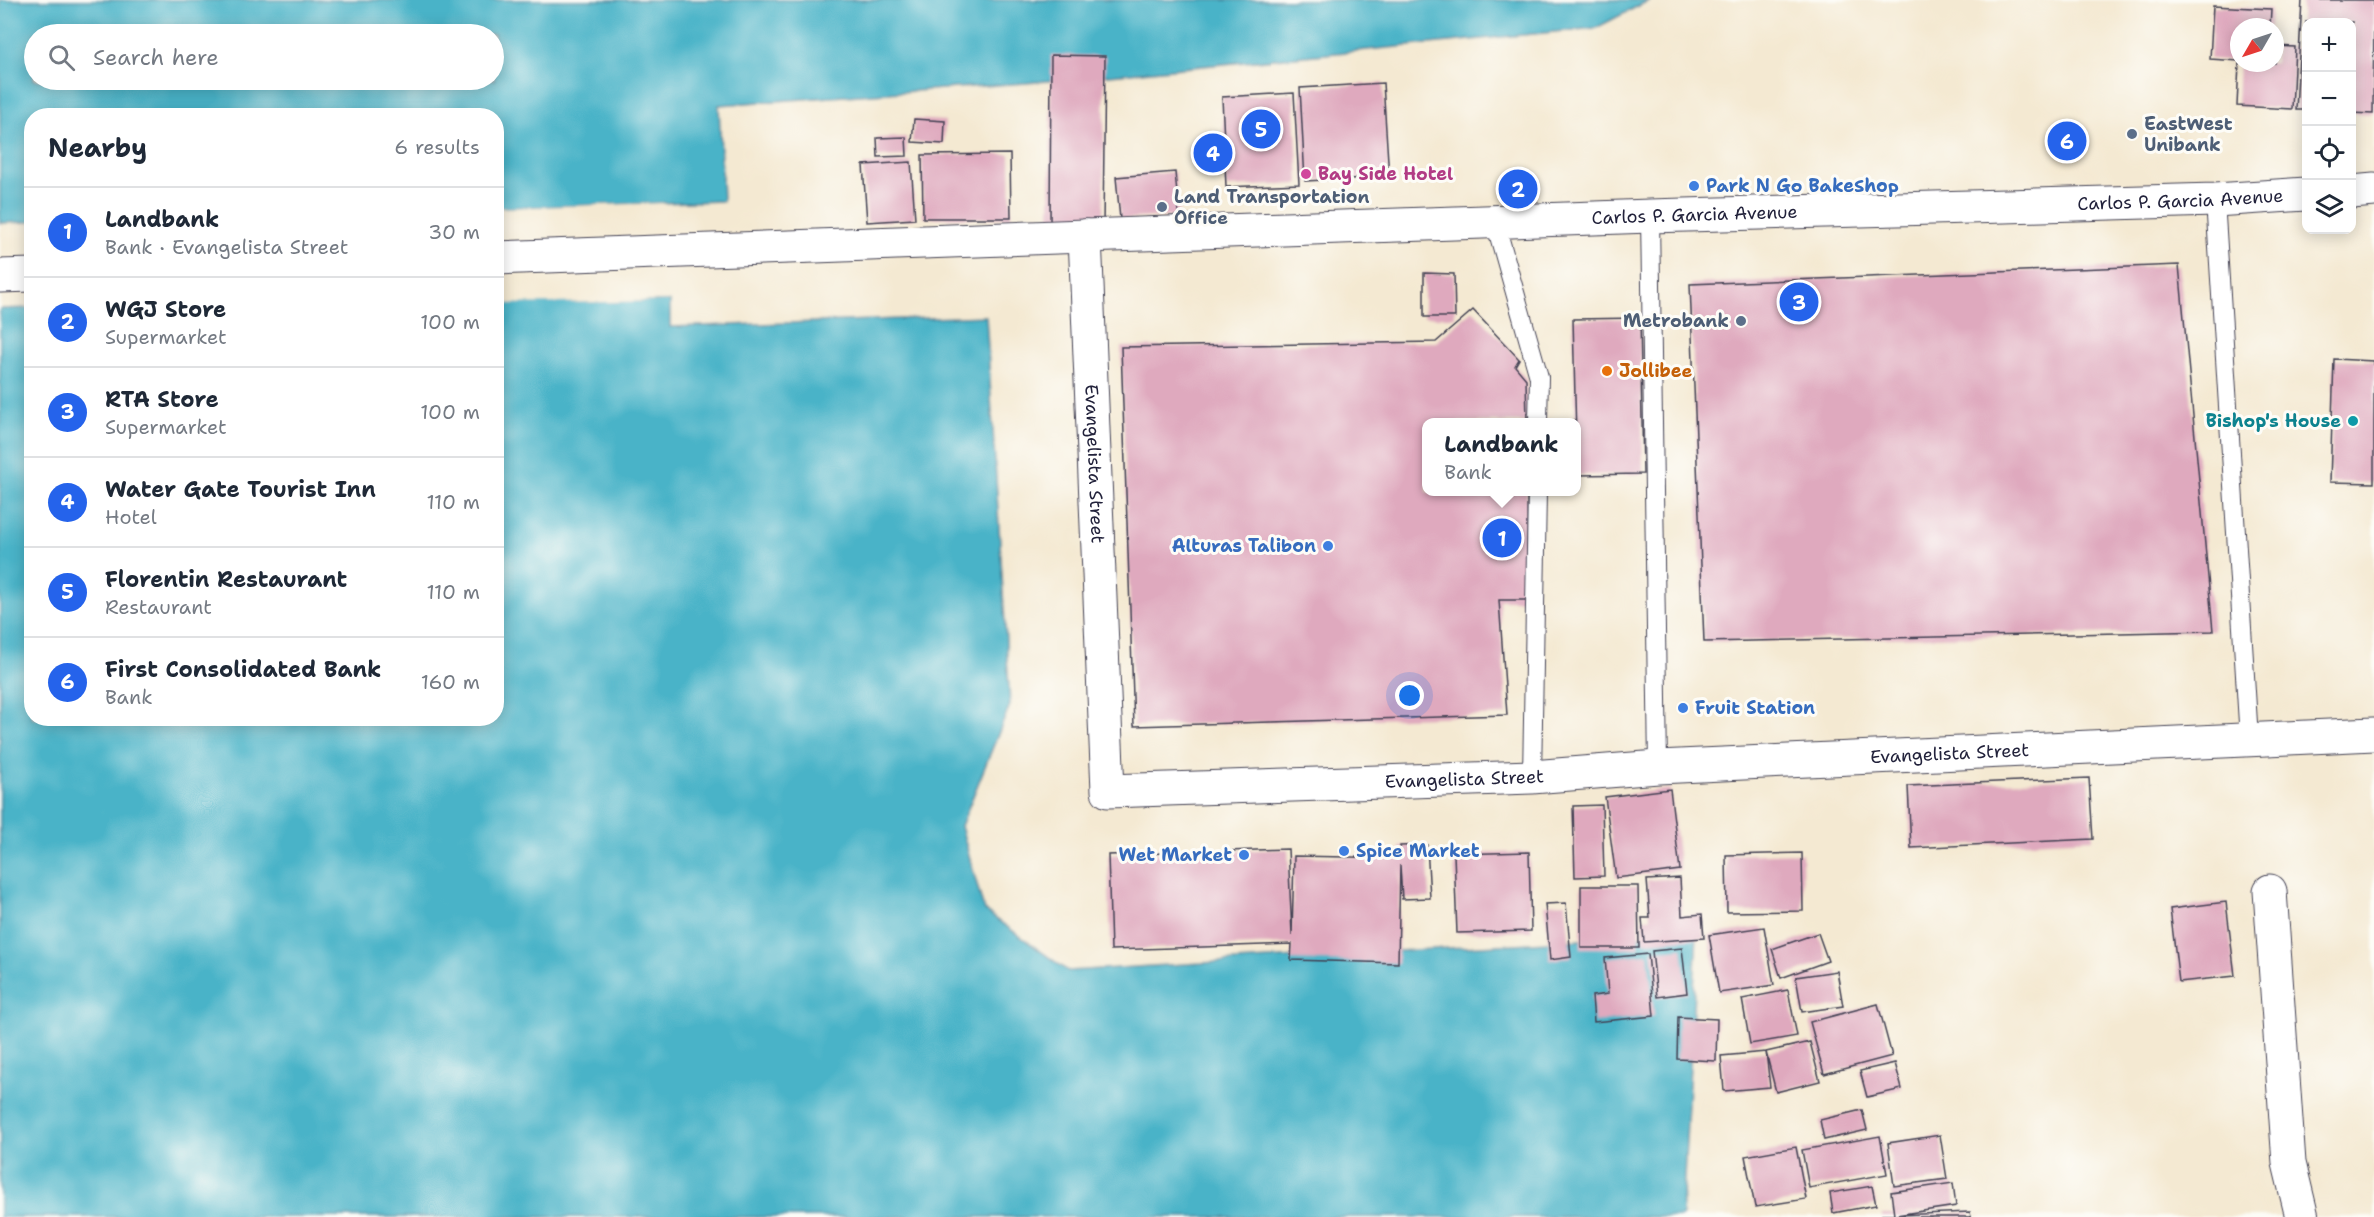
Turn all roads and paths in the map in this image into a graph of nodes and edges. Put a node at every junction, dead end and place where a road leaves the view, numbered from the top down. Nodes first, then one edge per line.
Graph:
1 (2374, 190) edge
2 (2356, 192) edge
3 (2302, 194) edge
4 (2215, 200) junction
5 (1650, 216) junction
6 (1495, 222) junction
7 (1085, 236) junction
8 (504, 258) edge
9 (24, 275) edge
10 (0, 276) edge
11 (1538, 418) edge
12 (1537, 496) edge
13 (2374, 734) edge
14 (2249, 739) junction
15 (1658, 767) junction
16 (1532, 777) junction
17 (2270, 891) dead end
18 (2302, 1217) edge

1 - 2 street
3 - 4 street, Carlos P. Garcia Avenue
4 - 5 street, Carlos P. Garcia Avenue
4 - 14 lane
5 - 6 street, Carlos P. Garcia Avenue
5 - 15 lane
6 - 7 street, Carlos P. Garcia Avenue
6 - 11 lane
7 - 8 street, Carlos P. Garcia Avenue
7 - 16 street, Evangelista Street
9 - 10 street
12 - 16 lane
13 - 14 street, Evangelista Street
14 - 15 street, Evangelista Street
15 - 16 street, Evangelista Street
17 - 18 street

